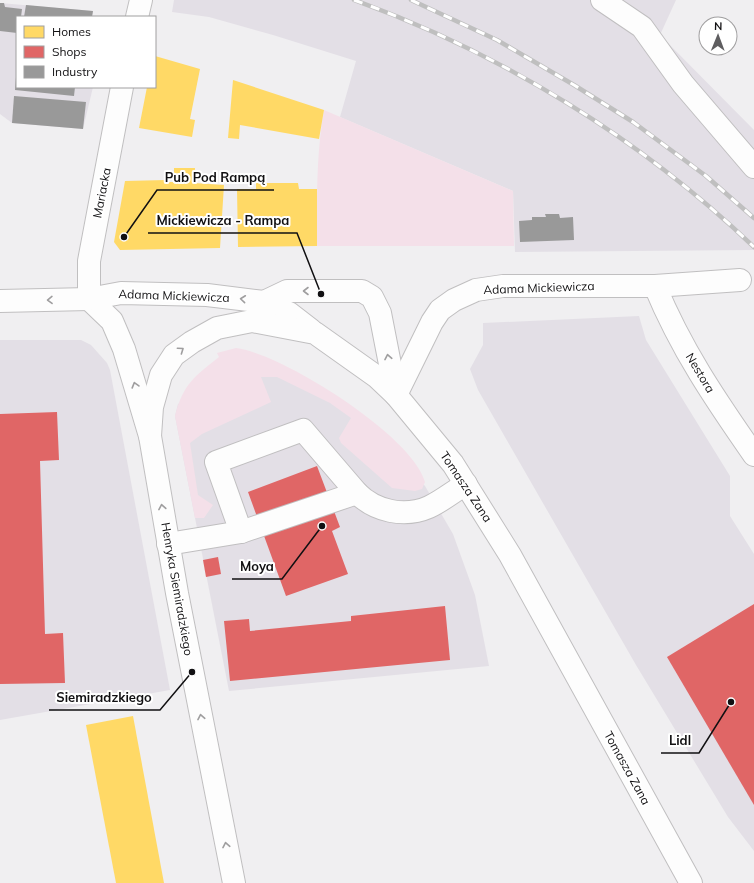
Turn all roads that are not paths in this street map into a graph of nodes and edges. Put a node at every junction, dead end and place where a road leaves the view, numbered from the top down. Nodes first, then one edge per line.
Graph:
1 (141, 0) edge
2 (602, 0) edge
3 (137, 16) edge
4 (122, 88) edge
5 (754, 167) edge
6 (740, 280) dead end
7 (655, 286) junction
8 (89, 299) junction
9 (0, 301) edge
10 (264, 302) junction
11 (315, 333) junction
12 (396, 395) junction
13 (150, 436) junction
14 (754, 455) edge
15 (466, 484) junction
16 (357, 493) junction
17 (241, 532) junction
18 (168, 544) junction
19 (234, 883) edge
20 (691, 883) edge

1 - 3 main road
2 - 5 main road
4 - 8 main road, Mariacka
6 - 7 main road, Adama Mickiewicza
7 - 12 main road, Adama Mickiewicza
7 - 14 main road, Nestora
8 -> 9 main road, Adama Mickiewicza
10 -> 8 main road, Adama Mickiewicza
13 -> 8 main road
10 - 11 main road, Adama Mickiewicza
12 -> 10 main road
11 - 12 main road, Tomasza Zana
13 -> 11 main road, Tomasza Zana
12 - 15 main road, Tomasza Zana
18 -> 13 main road, Henryka Siemiradzkiego
15 - 16 main road
15 - 20 main road, Tomasza Zana
16 - 17 main road
16 - 17 main road
17 - 18 main road
19 -> 18 main road, Henryka Siemiradzkiego

